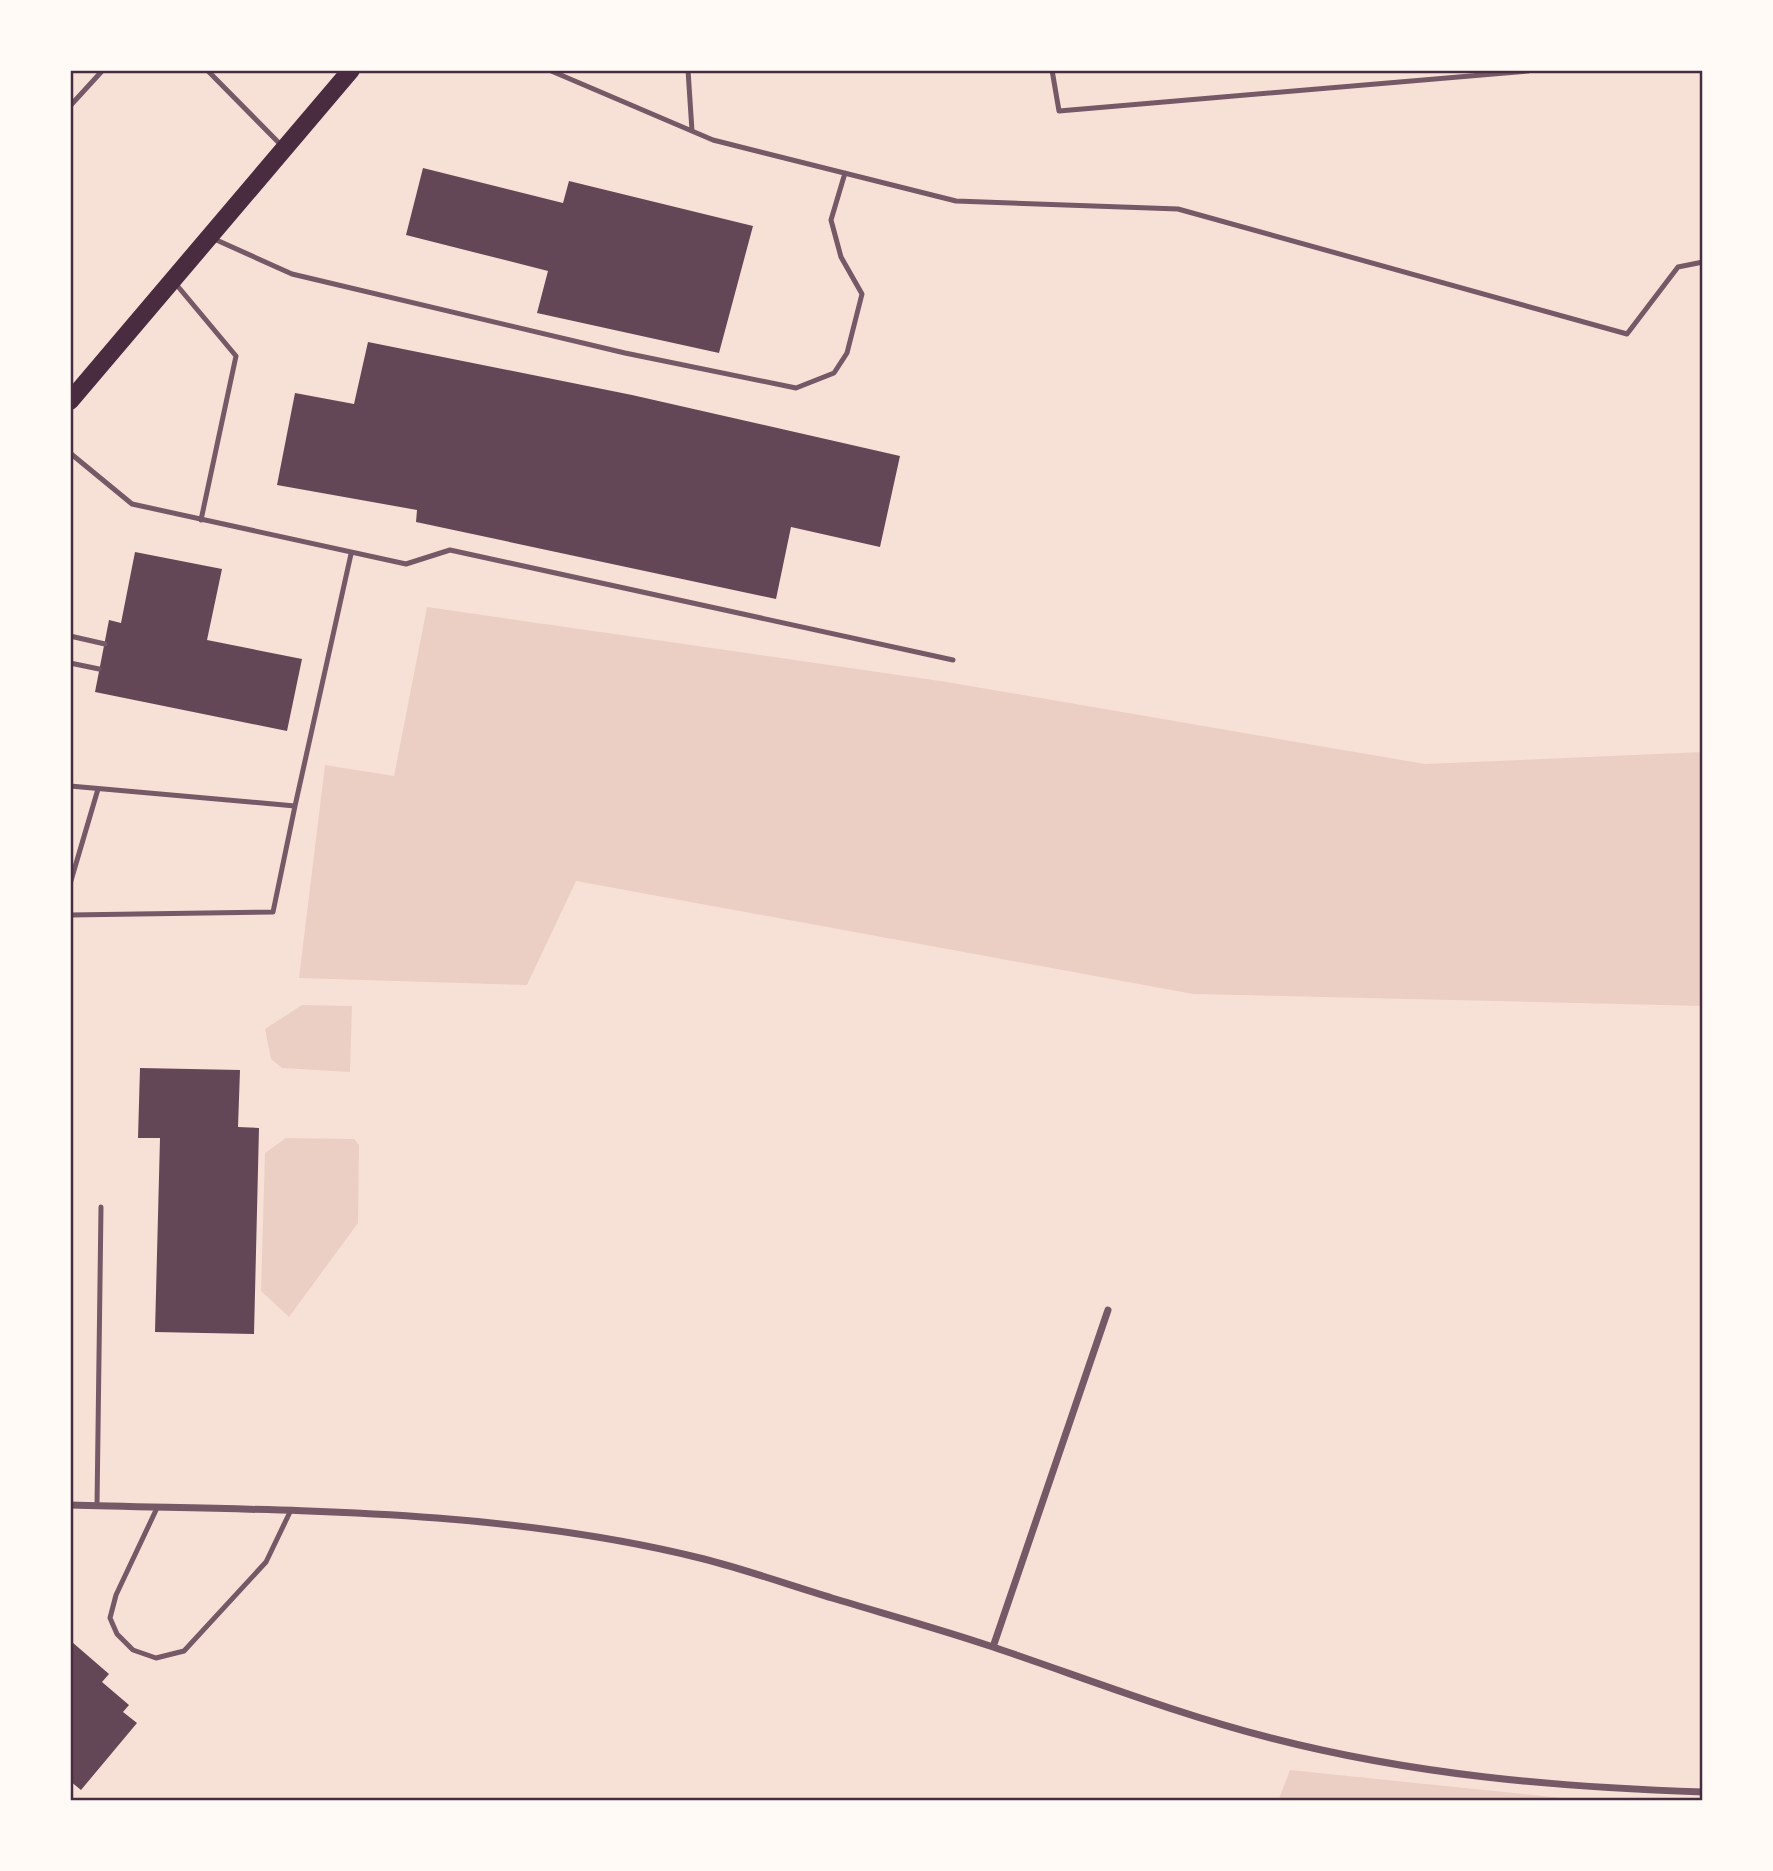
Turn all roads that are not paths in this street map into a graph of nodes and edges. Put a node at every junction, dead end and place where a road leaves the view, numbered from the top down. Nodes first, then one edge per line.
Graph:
1 (103, 70) edge
2 (207, 70) edge
3 (351, 70) edge
4 (549, 70) edge
5 (688, 70) edge
6 (1052, 70) edge
7 (1528, 70) edge
8 (70, 106) edge
9 (692, 131) junction
10 (284, 148) junction
11 (845, 173) junction
12 (209, 237) junction
13 (1703, 262) edge
14 (173, 280) junction
15 (72, 395) edge
16 (70, 453) edge
17 (201, 520) junction
18 (351, 554) junction
19 (70, 636) edge
20 (105, 644) dead end
21 (953, 660) dead end
22 (70, 663) edge
23 (99, 669) dead end
24 (70, 786) edge
25 (98, 789) junction
26 (295, 806) junction
27 (70, 884) edge
28 (70, 915) edge
29 (101, 1207) dead end
30 (1108, 1310) dead end
31 (70, 1505) edge
32 (97, 1506) junction
33 (157, 1508) junction
34 (290, 1512) junction
35 (993, 1647) junction
36 (1703, 1792) edge

1 - 8 lane
2 - 10 lane
3 - 10 main road
4 - 9 lane
5 - 9 lane
6 - 7 lane
9 - 11 lane
10 - 12 main road
11 - 12 lane
11 - 13 lane
12 - 14 main road
14 - 15 main road
14 - 17 lane
16 - 17 lane
17 - 18 lane
18 - 21 lane
18 - 26 lane
19 - 20 lane
22 - 23 lane
24 - 25 lane
25 - 26 lane
25 - 27 lane
26 - 28 lane
29 - 32 lane
30 - 35 street
31 - 32 street
32 - 33 street
33 - 34 street
33 - 34 lane
34 - 35 street
35 - 36 street

